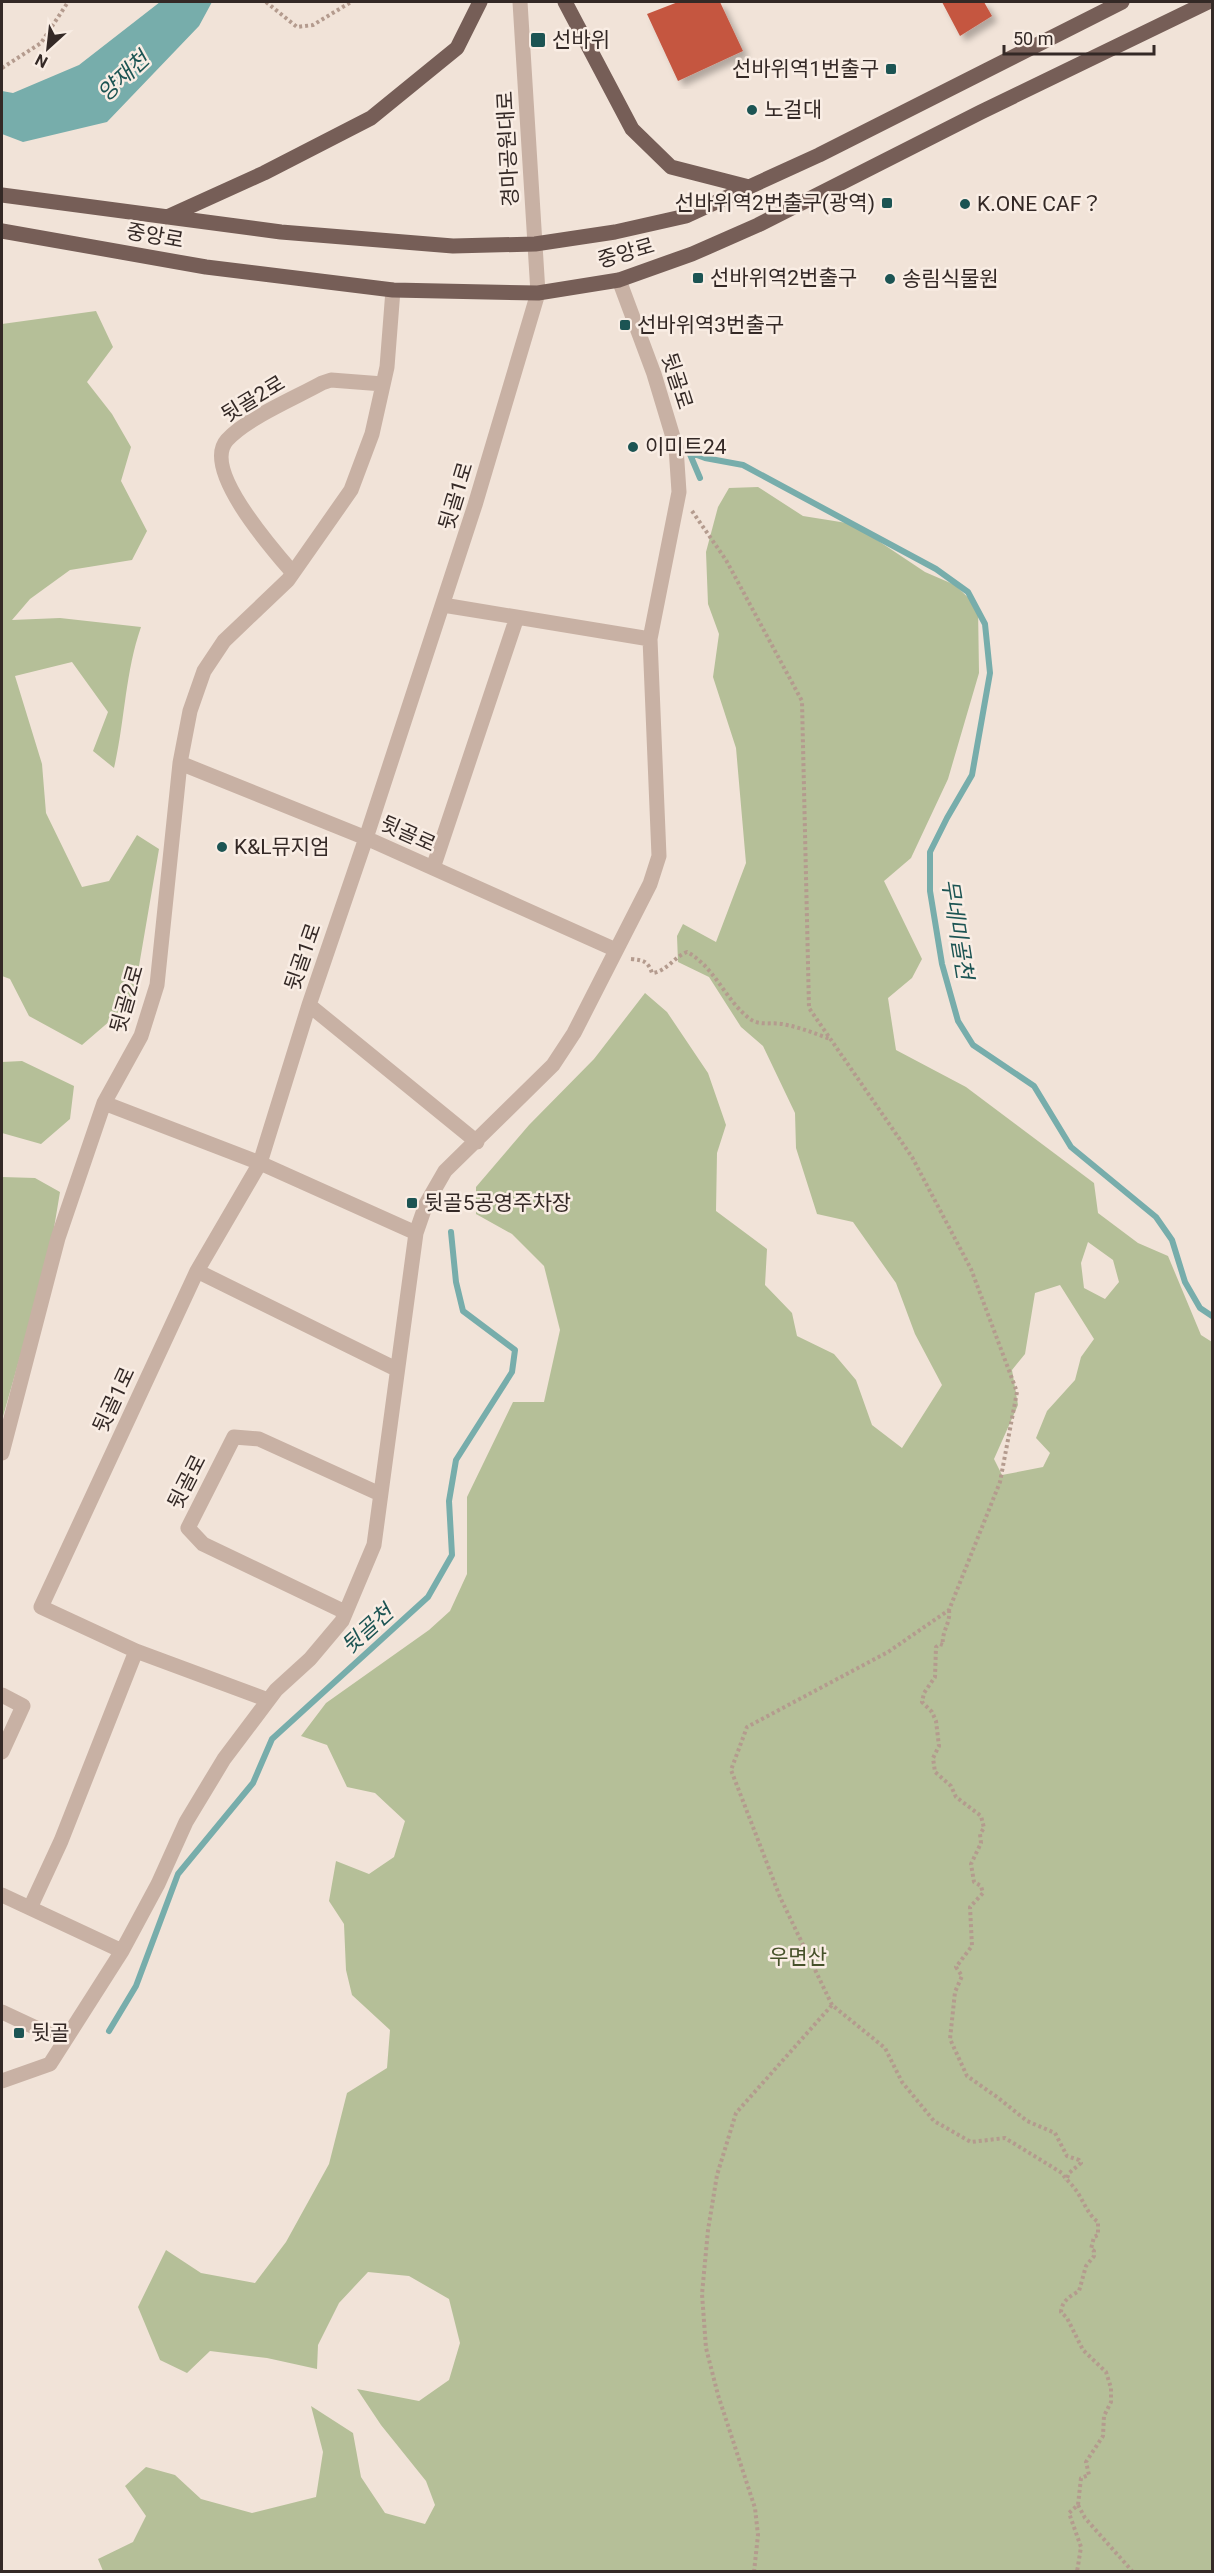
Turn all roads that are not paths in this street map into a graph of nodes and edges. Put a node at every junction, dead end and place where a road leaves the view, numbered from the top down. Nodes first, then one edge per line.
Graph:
1 (480, 2) edge
2 (520, 2) edge
3 (565, 2) edge
4 (1122, 2) edge
5 (1209, 2) edge
6 (1212, 7) edge
7 (749, 187) junction
8 (2, 195) edge
9 (166, 217) junction
10 (2, 231) edge
11 (535, 244) junction
12 (620, 280) junction
13 (393, 290) junction
14 (538, 293) junction
15 (383, 384) junction
16 (293, 573) junction
17 (443, 604) junction
18 (517, 617) junction
19 (650, 639) junction
20 (180, 763) junction
21 (366, 838) junction
22 (433, 868) junction
23 (614, 954) junction
24 (309, 1005) junction
25 (104, 1103) junction
26 (477, 1142) junction
27 (260, 1163) junction
28 (416, 1233) junction
29 (197, 1271) junction
30 (396, 1369) junction
31 (2, 1453) edge
32 (380, 1494) junction
33 (345, 1612) junction
34 (136, 1651) junction
35 (2, 1695) edge
36 (268, 1701) junction
37 (2, 1752) edge
38 (2, 1895) edge
39 (30, 1908) junction
40 (122, 1952) junction
41 (2, 2012) edge
42 (64, 2041) junction
43 (2, 2081) edge

1 - 9 main road
2 - 11 street, 경마공원대로
3 - 7 main road
4 - 7 main road, 중앙로
5 - 6 street
5 - 12 main road, 중앙로
7 - 11 main road, 중앙로
8 - 9 main road, 중앙로
9 - 11 main road, 중앙로
10 - 13 main road, 중앙로
11 - 14 street, 경마공원대로
12 - 14 main road, 중앙로
12 - 19 street, 뒷골로
13 - 14 main road, 중앙로
13 - 15 street, 뒷골2로
14 - 17 street, 뒷골1로
15 - 16 street, 뒷골2로
15 - 16 street, 뒷골2로
16 - 20 street, 뒷골2로
17 - 18 street
17 - 21 street, 뒷골1로
18 - 19 street
18 - 22 street
19 - 23 street, 뒷골로
20 - 21 street, 뒷골로
20 - 25 street, 뒷골2로
21 - 22 street, 뒷골로
21 - 24 street, 뒷골1로
22 - 23 street, 뒷골로
23 - 26 street, 뒷골로
24 - 26 street
24 - 27 street, 뒷골1로
25 - 27 street
25 - 31 street, 뒷골2로
26 - 28 street, 뒷골로
27 - 28 street
27 - 29 street, 뒷골1로
28 - 30 street, 뒷골로
29 - 30 street
29 - 34 street, 뒷골1로
30 - 32 street, 뒷골로
32 - 33 street, 뒷골로
32 - 33 street, 뒷골로
33 - 36 street, 뒷골로
34 - 36 street
34 - 39 street
35 - 37 street
36 - 40 street, 뒷골로
38 - 39 street
39 - 40 street
40 - 42 street, 뒷골로
41 - 42 street
42 - 43 street, 뒷골로

